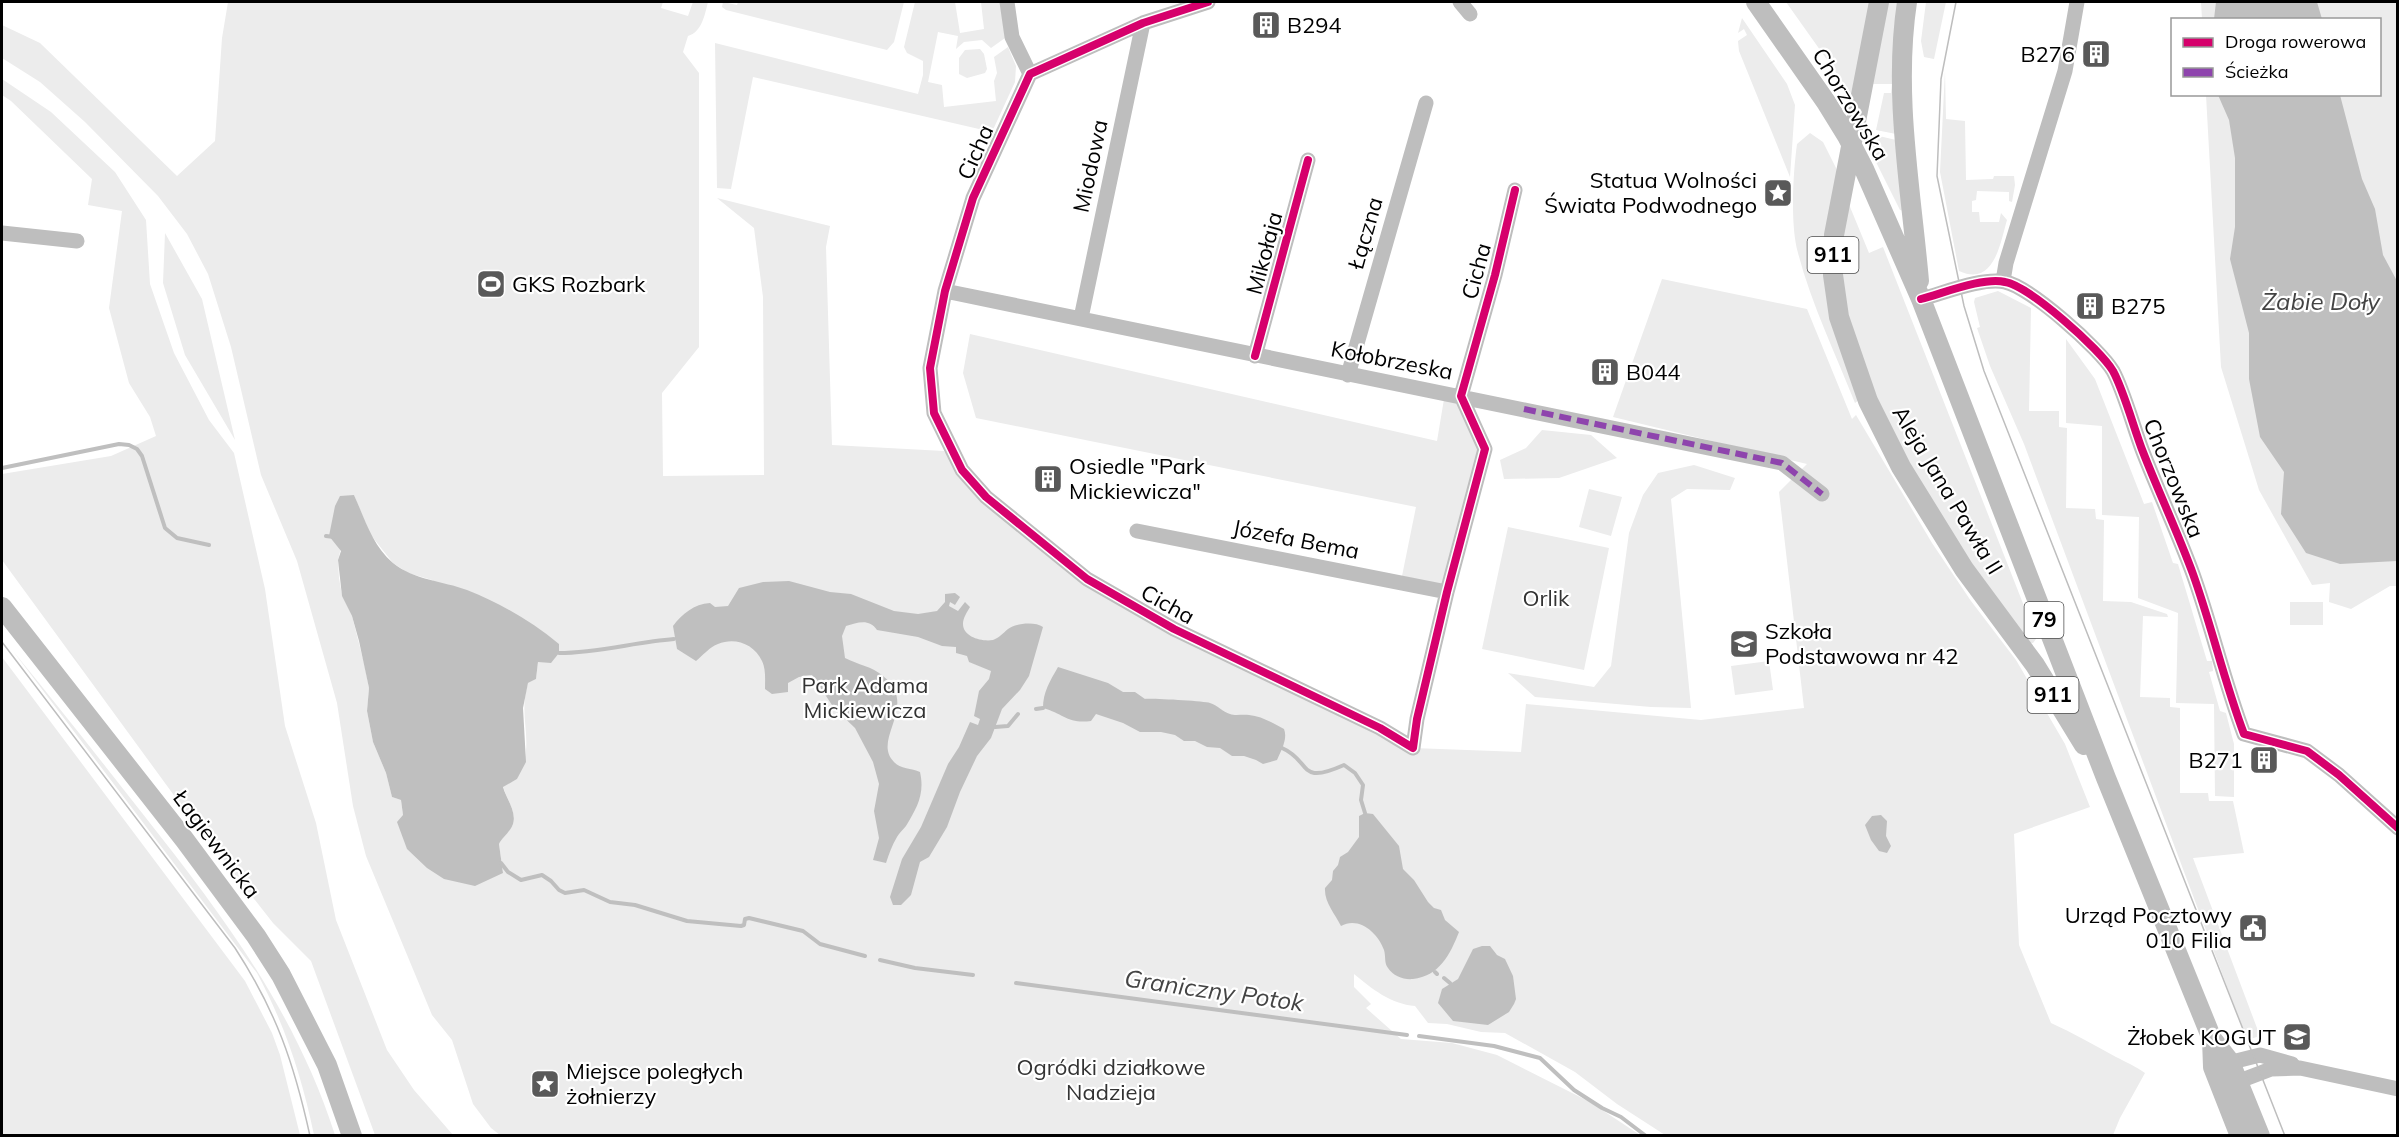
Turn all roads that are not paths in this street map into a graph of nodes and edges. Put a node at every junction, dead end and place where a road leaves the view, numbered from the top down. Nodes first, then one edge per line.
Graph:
1 (1007, 2) edge
2 (1208, 2) edge
3 (1460, 2) edge
4 (1756, 2) edge
5 (1880, 2) edge
6 (1907, 2) edge
7 (2077, 2) edge
8 (1470, 14) dead end
9 (1143, 23) junction
10 (1030, 74) junction
11 (1426, 103) dead end
12 (1308, 160) dead end
13 (1515, 190) dead end
14 (2, 233) edge
15 (77, 241) dead end
16 (2003, 281) junction
17 (945, 291) junction
18 (1921, 299) junction
19 (1082, 318) junction
20 (1255, 356) junction
21 (1348, 375) junction
22 (1461, 396) junction
23 (1822, 494) dead end
24 (1137, 531) dead end
25 (1447, 592) junction
26 (2, 607) edge
27 (2, 628) edge
28 (2106, 778) junction
29 (2397, 828) edge
30 (2222, 1065) junction
31 (2300, 1068) junction
32 (2230, 1085) junction
33 (2397, 1089) edge
34 (338, 1136) edge
35 (352, 1136) edge
36 (2240, 1136) edge
37 (2260, 1136) edge

1 - 10 street
2 - 9 street
3 - 8 street
4 - 18 main road, Chorzowska / 79
5 - 28 main road, Aleja Jana Pawła II / 911
6 - 18 main road
7 - 16 street
9 - 10 street
9 - 19 street, Miodowa
10 - 17 street, Cicha
11 - 21 street, Łączna
12 - 20 street, Mikołaja
13 - 22 street, Cicha
14 - 15 street
16 - 18 street
16 - 29 street, Chorzowska
17 - 19 street, Kołobrzeska
17 - 25 street, Cicha
18 - 28 main road, Chorzowska / 79
19 - 20 street, Kołobrzeska
20 - 21 street, Kołobrzeska
21 - 22 street, Kołobrzeska
22 - 23 street, Kołobrzeska
22 - 25 street, Cicha
24 - 25 street, Józefa Bema
26 - 35 main road, Łagiewnicka
27 - 34 main road, Łagiewnicka
28 - 30 main road, Chorzowska / 79
30 - 31 street
30 - 32 main road, Chorzowska / 79
31 - 32 street
31 - 33 street
32 - 36 main road, Chorzowska / 79
32 - 37 main road, Chorzowska / 79

